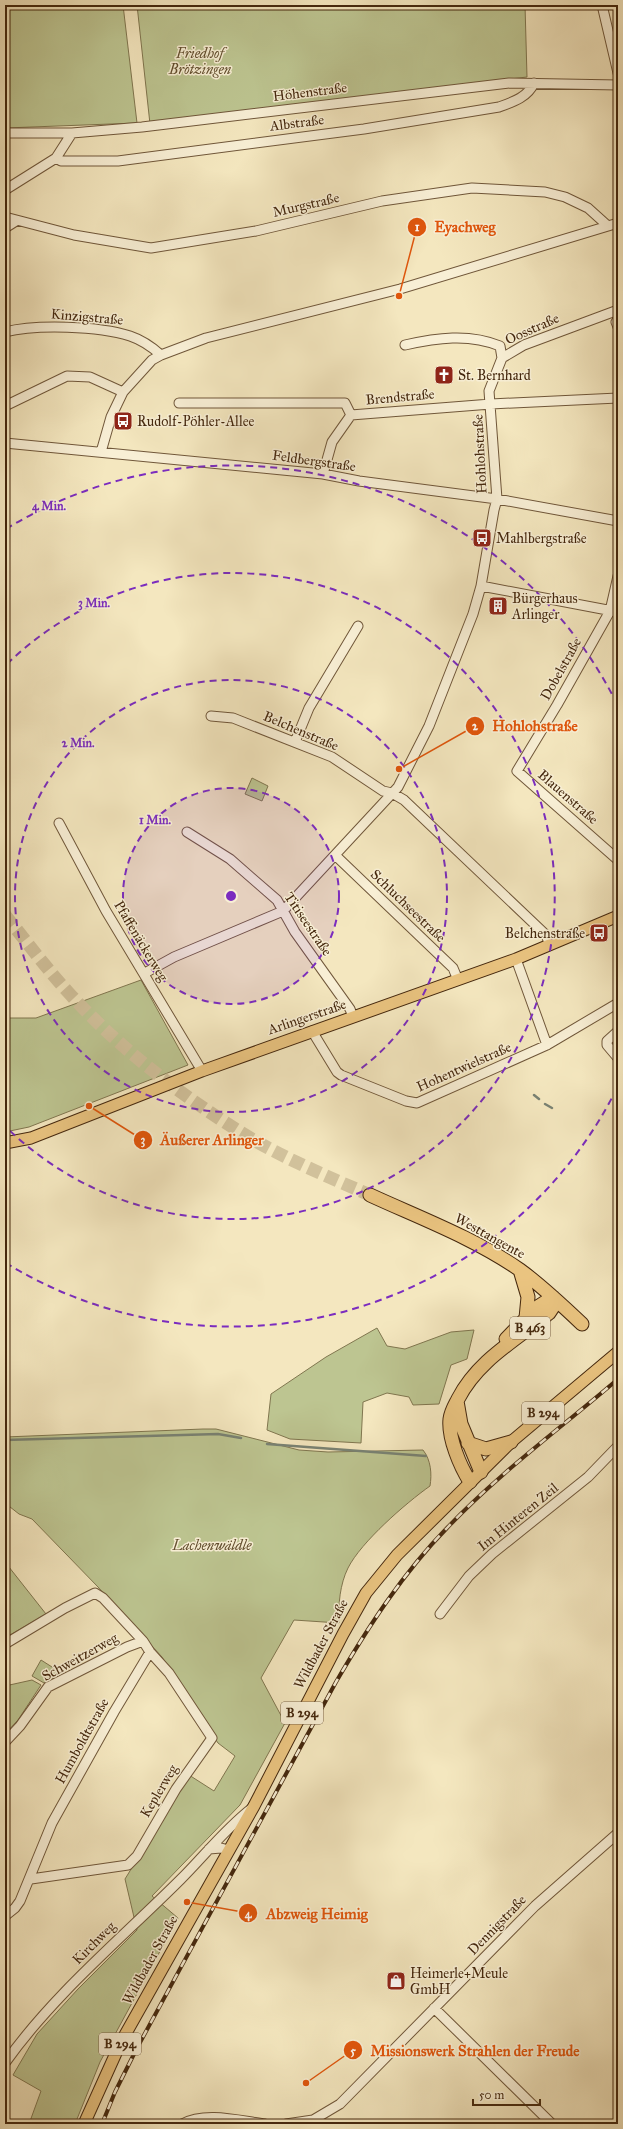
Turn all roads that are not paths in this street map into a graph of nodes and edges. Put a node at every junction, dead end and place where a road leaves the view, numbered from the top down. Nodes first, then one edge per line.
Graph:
1 (602, 5) edge
2 (618, 73) edge
3 (534, 84) junction
4 (618, 85) edge
5 (72, 133) junction
6 (5, 134) edge
7 (56, 158) junction
8 (5, 190) edge
9 (5, 217) edge
10 (16, 221) junction
11 (618, 223) edge
12 (608, 226) junction
13 (5, 228) edge
14 (618, 310) edge
15 (5, 332) edge
16 (405, 345) dead end
17 (161, 354) junction
18 (502, 358) junction
19 (122, 392) junction
20 (618, 398) edge
21 (179, 403) dead end
22 (491, 404) junction
23 (5, 406) edge
24 (351, 415) junction
25 (5, 443) edge
26 (101, 452) junction
27 (323, 474) junction
28 (497, 499) junction
29 (618, 521) edge
30 (618, 576) edge
31 (482, 586) junction
32 (614, 611) edge
33 (358, 626) dead end
34 (211, 716) dead end
35 (296, 742) junction
36 (517, 771) joint
37 (392, 793) junction
38 (59, 824) dead end
39 (187, 832) dead end
40 (335, 855) junction
41 (618, 860) edge
42 (283, 911) junction
43 (618, 916) edge
44 (550, 945) junction
45 (516, 959) junction
46 (145, 973) junction
47 (458, 980) junction
48 (618, 1003) edge
49 (353, 1017) junction
50 (312, 1031) junction
51 (618, 1031) edge
52 (547, 1045) junction
53 (618, 1058) edge
54 (202, 1071) junction
55 (5, 1144) edge
56 (370, 1194) tunnel mouth
57 (520, 1270) junction
58 (553, 1297) junction
59 (526, 1318) junction
60 (582, 1324) dead end
61 (496, 1352) junction
62 (618, 1352) edge
63 (457, 1401) junction
64 (511, 1442) junction
65 (468, 1443) junction
66 (618, 1446) edge
67 (481, 1472) junction
68 (470, 1482) junction
69 (440, 1614) dead end
70 (143, 1641) junction
71 (5, 1644) edge
72 (150, 1652) junction
73 (5, 1742) edge
74 (254, 1806) junction
75 (618, 1833) edge
76 (209, 1849) junction
77 (229, 1850) junction
78 (30, 1879) junction
79 (5, 1916) edge
80 (434, 2008) junction
81 (5, 2063) edge
82 (315, 2122) edge
83 (84, 2124) edge
84 (182, 2124) edge
85 (265, 2124) edge
86 (286, 2124) edge
87 (552, 2124) edge

1 - 2 street
3 - 4 street, Höhenstraße
3 - 5 street, Höhenstraße
3 - 7 street, Albstraße
5 - 6 street, Höhenstraße
5 - 7 street
7 - 8 street
9 - 10 street, Murgstraße
10 - 12 street, Murgstraße
10 - 13 street
11 - 12 street
12 - 17 street
14 - 18 street, Oosstraße
15 - 17 street, Kinzigstraße
16 - 18 street
17 - 19 street
18 - 22 street, Oosstraße
19 - 23 street
19 - 26 street
20 - 22 street, Brendstraße
21 - 24 street, Brendstraße
22 - 24 street, Brendstraße
22 - 28 street, Hohlohstraße
24 - 27 street, Brendstraße
25 - 26 street, Feldbergstraße
26 - 27 street, Feldbergstraße
27 - 28 street, Feldbergstraße
28 - 29 street, Feldbergstraße
28 - 31 street, Hohlohstraße
30 - 32 street, Dobelstraße
31 - 32 street
31 - 37 street, Hohlohstraße
32 - 36 street, Dobelstraße
33 - 35 street
34 - 35 street, Belchenstraße
35 - 37 street, Belchenstraße
36 - 41 street, Blauenstraße
37 - 40 street, Hohlohstraße
37 - 44 street, Belchenstraße
38 - 46 street, Pfaffenäckerweg
39 - 42 street, Titiseestraße
40 - 42 street, Hohlohstraße
40 - 47 street, Schluchseestraße
42 - 46 street, Hohlohstraße
42 - 49 street, Titiseestraße
43 - 44 main road, Arlingerstraße
44 - 45 main road, Arlingerstraße
45 - 47 main road, Arlingerstraße
45 - 52 street
46 - 54 street, Pfaffenäckerweg
47 - 49 main road, Arlingerstraße
48 - 52 street, Hohentwielstraße
49 - 50 main road, Arlingerstraße
50 - 52 street, Hohentwielstraße
50 - 54 main road, Arlingerstraße
51 - 53 street
54 - 55 main road, Arlingerstraße
56 - 57 highway, Westtangente / B 463
57 - 58 highway, Westtangente / B 463
57 - 59 highway, B 463
58 - 59 highway, B 463
58 - 60 highway, Westtangente / B 463
58 - 61 highway, B 463
59 - 61 highway, B 463
61 - 63 highway, B 463
62 - 64 main road, Wildbader Straße / B 294
63 - 65 highway
63 - 68 highway, B 463
64 - 65 highway
64 - 67 main road, Wildbader Straße / B 294
65 - 67 highway
66 - 69 street, Im Hinteren Zeil
67 - 68 main road, Wildbader Straße / B 294
68 - 74 main road, Wildbader Straße / B 294
70 - 71 street
70 - 72 street
70 - 73 street, Schweitzerweg
72 - 78 street, Humboldtstraße
72 - 78 street, Keplerweg
74 - 76 street, Kirchweg
74 - 77 main road, Wildbader Straße / B 294
75 - 80 street, Dennigstraße
76 - 77 street
76 - 81 street, Kirchweg
77 - 83 main road, Wildbader Straße / B 294
78 - 79 street, Humboldtstraße
80 - 82 street, Dennigstraße
80 - 87 street
82 - 86 street, Dennigstraße
84 - 85 street

